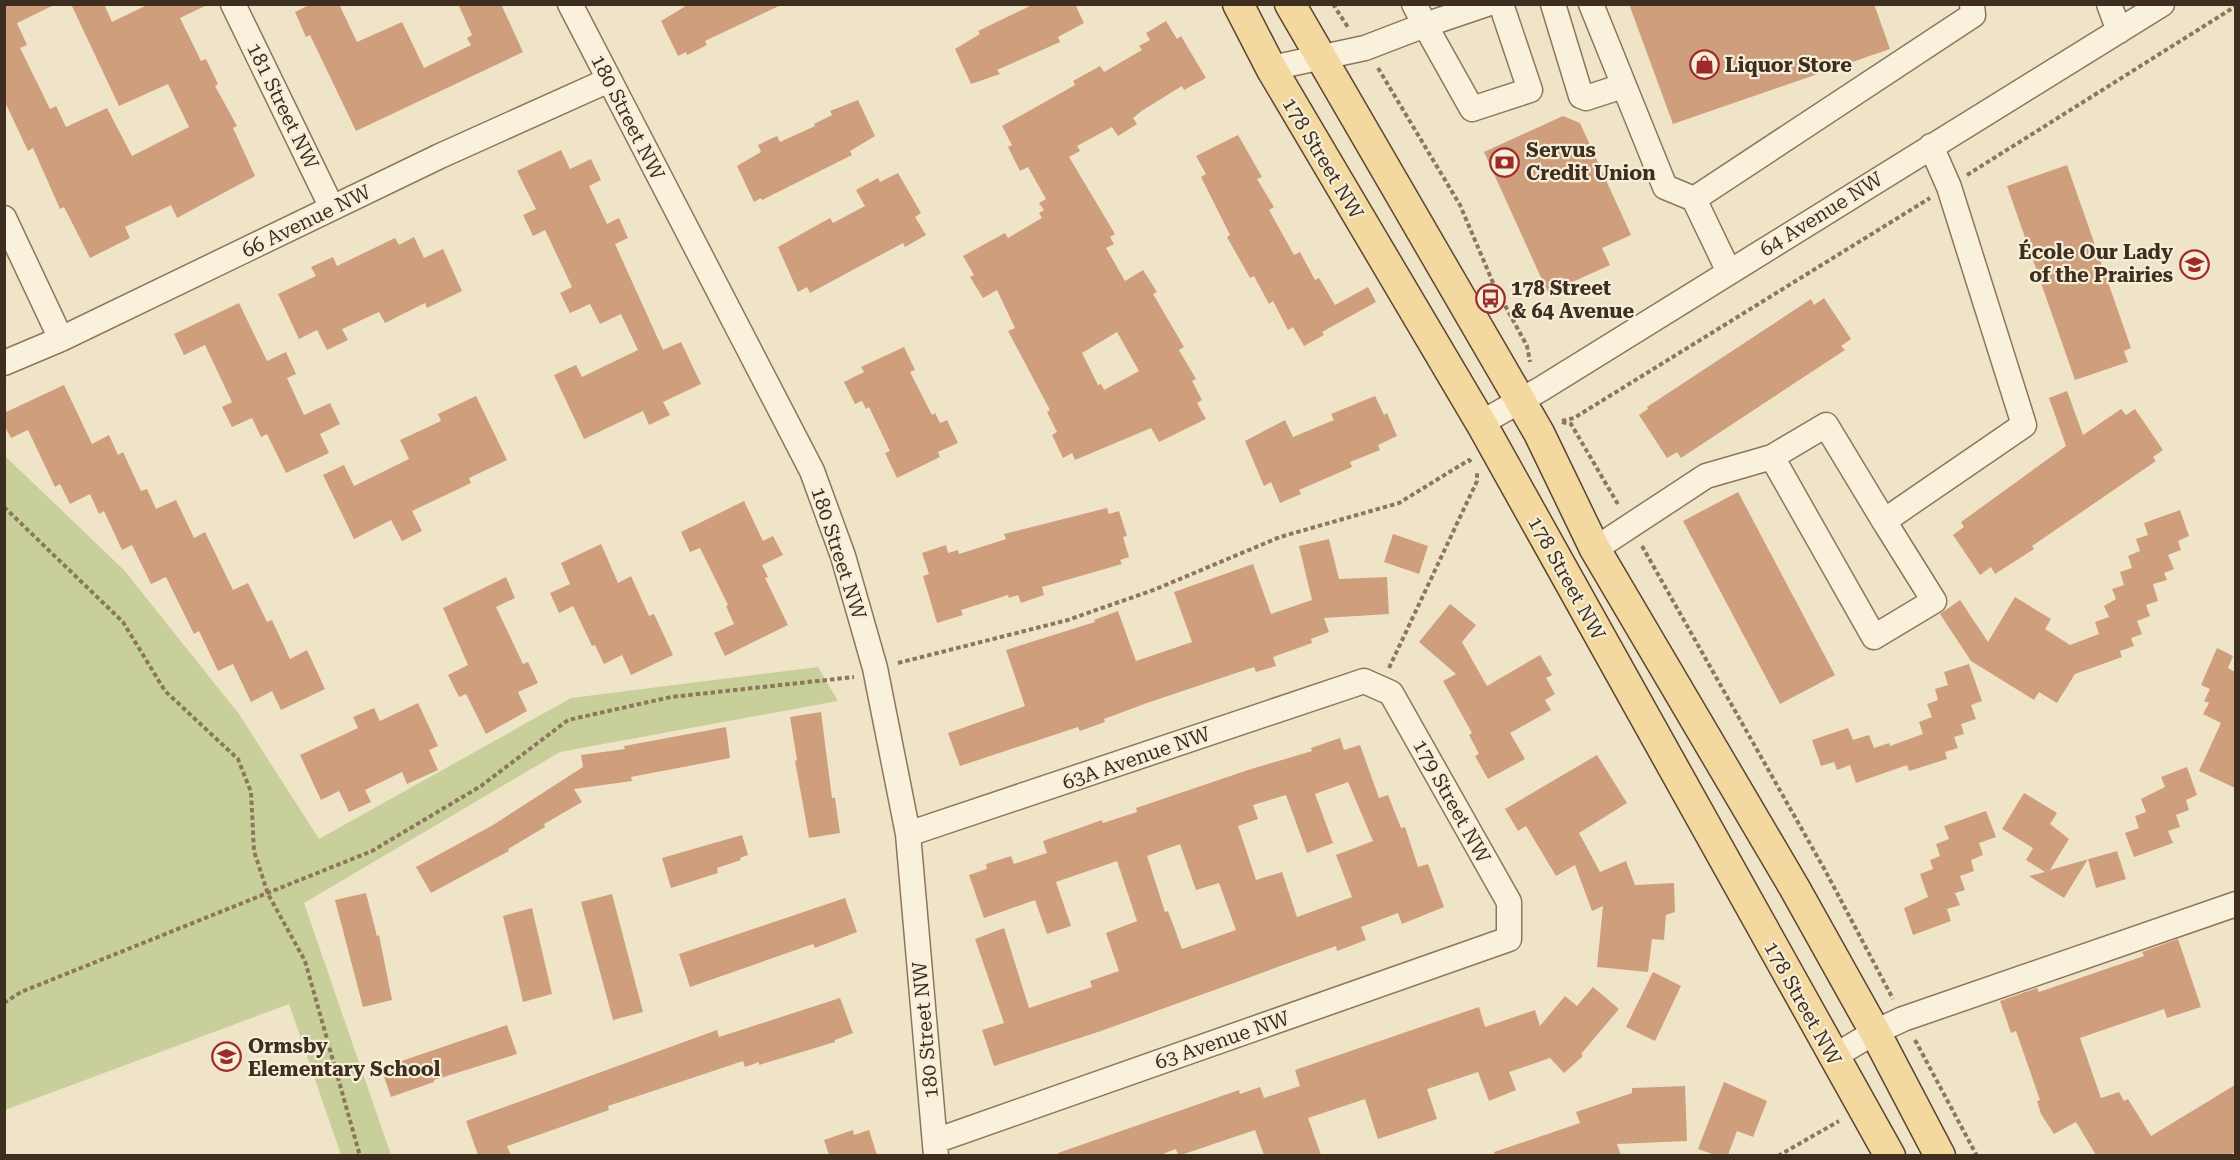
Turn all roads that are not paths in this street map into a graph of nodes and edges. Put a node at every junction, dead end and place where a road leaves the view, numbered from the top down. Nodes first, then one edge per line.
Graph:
1 (233, 4) edge
2 (570, 4) edge
3 (1238, 4) edge
4 (1290, 4) edge
5 (1487, 4) edge
6 (1501, 4) edge
7 (1553, 4) edge
8 (1591, 4) edge
9 (1972, 4) edge
10 (2109, 4) edge
11 (2162, 4) edge
12 (1419, 15) edge
13 (2119, 31) junction
14 (1319, 56) junction
15 (1271, 68) junction
16 (609, 80) junction
17 (1623, 86) junction
18 (1931, 146) junction
19 (1694, 199) junction
20 (333, 208) junction
21 (4, 218) edge
22 (1729, 272) junction
23 (61, 339) junction
24 (4, 363) edge
25 (1530, 395) junction
26 (1480, 423) junction
27 (1772, 457) junction
28 (1884, 521) junction
29 (1595, 549) junction
30 (1372, 684) joint
31 (908, 834) junction
32 (2235, 903) edge
33 (1509, 939) joint
34 (1875, 1032) junction
35 (1833, 1057) junction
36 (935, 1148) edge
37 (1890, 1155) edge
38 (1940, 1155) edge

1 - 20 street, 181 Street NW
2 - 16 street, 180 Street NW
3 - 15 main road, 178 Street NW
4 - 14 main road, 178 Street NW
5 - 12 street
6 - 12 street
7 - 17 street
8 - 17 street
9 - 19 street
10 - 13 street
11 - 13 street, 64 Avenue NW
12 - 14 street
13 - 18 street, 64 Avenue NW
14 - 15 street
14 - 25 main road, 178 Street NW
15 - 26 main road, 178 Street NW
16 - 20 street, 66 Avenue NW
16 - 31 street, 180 Street NW
17 - 19 street
18 - 22 street, 64 Avenue NW
18 - 28 street
19 - 22 street
20 - 23 street, 66 Avenue NW
21 - 23 street
22 - 25 street, 64 Avenue NW
23 - 24 street, 66 Avenue NW
25 - 26 street, 64 Avenue NW
25 - 29 main road, 178 Street NW
26 - 35 main road, 178 Street NW
27 - 28 street
27 - 28 street
27 - 29 street
29 - 34 main road, 178 Street NW
30 - 31 street, 63A Avenue NW
30 - 33 street, 179 Street NW
31 - 36 street, 180 Street NW
32 - 34 street
33 - 36 street, 63 Avenue NW
34 - 35 street
34 - 38 main road, 178 Street NW
35 - 37 main road, 178 Street NW

